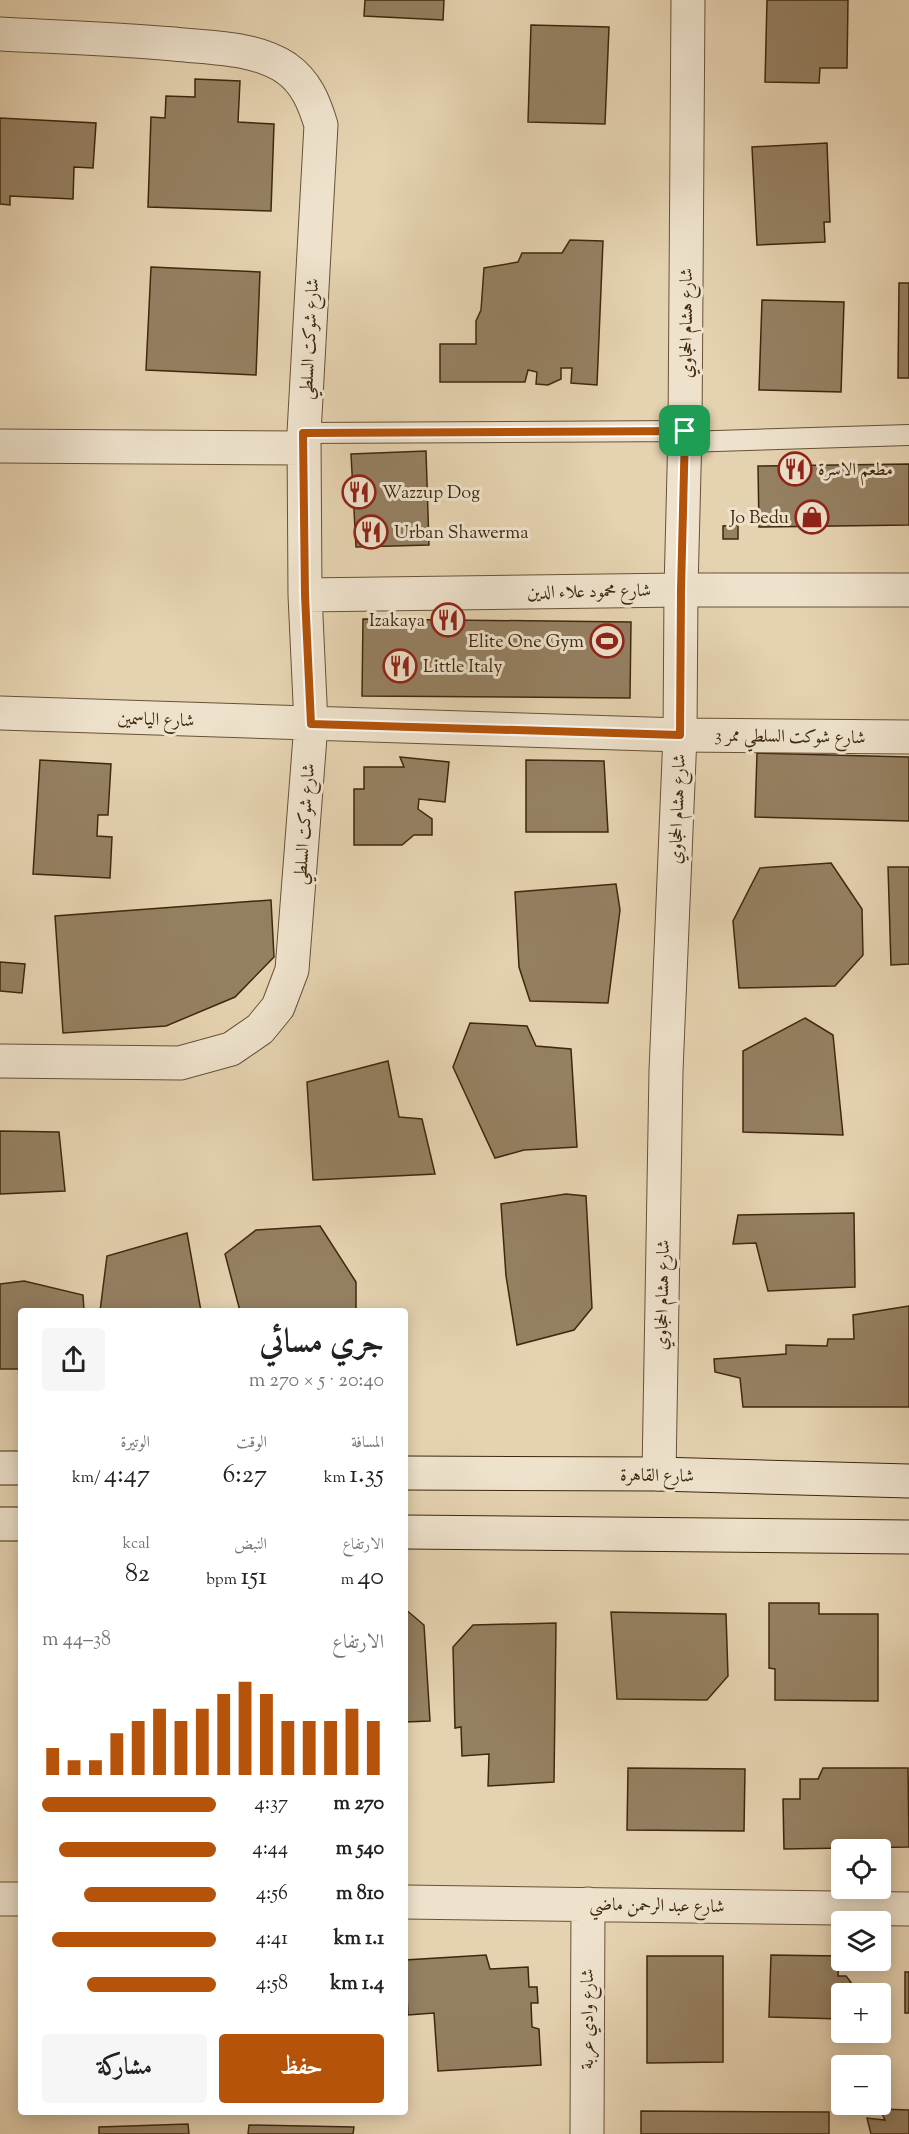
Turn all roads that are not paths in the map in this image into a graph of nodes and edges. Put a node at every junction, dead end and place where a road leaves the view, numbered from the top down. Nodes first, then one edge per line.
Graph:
1 (688, 0) edge
2 (0, 34) edge
3 (909, 435) edge
4 (685, 436) junction
5 (304, 441) junction
6 (0, 446) edge
7 (681, 590) junction
8 (909, 590) edge
9 (305, 595) junction
10 (0, 713) edge
11 (311, 724) junction
12 (680, 735) junction
13 (909, 737) edge
14 (0, 1061) edge
15 (0, 1468) edge
16 (18, 1468) edge
17 (408, 1473) edge
18 (659, 1474) junction
19 (909, 1481) edge
20 (0, 1524) edge
21 (18, 1524) edge
22 (408, 1532) edge
23 (909, 1537) edge
24 (0, 1899) edge
25 (18, 1899) edge
26 (408, 1902) edge
27 (588, 1904) junction
28 (909, 1909) edge
29 (587, 2134) edge

1 - 4 street, شارع هشام الحجاوي
2 - 5 street, شارع شوكت السلطي
3 - 4 lane
4 - 5 lane
4 - 7 street, شارع هشام الحجاوي
5 - 6 street
5 - 9 street, شارع شوكت السلطي
7 - 8 street, شارع محمود علاء الدين
7 - 9 street, شارع محمود علاء الدين
7 - 12 street, شارع هشام الحجاوي
9 - 11 street, شارع شوكت السلطي
10 - 11 street, شارع الياسمين
11 - 12 street, شارع شوكت السلطي ممر 3
11 - 14 street, شارع شوكت السلطي
12 - 13 street, شارع شوكت السلطي ممر 3
12 - 18 street, شارع هشام الحجاوي
15 - 16 street
17 - 18 street, شارع القاهرة
18 - 19 street, شارع القاهرة
20 - 21 street
22 - 23 street
24 - 25 street
26 - 27 street, شارع عبد الرحمن ماضي
27 - 28 street, شارع عبد الرحمن ماضي
27 - 29 street, شارع وادي عربة

